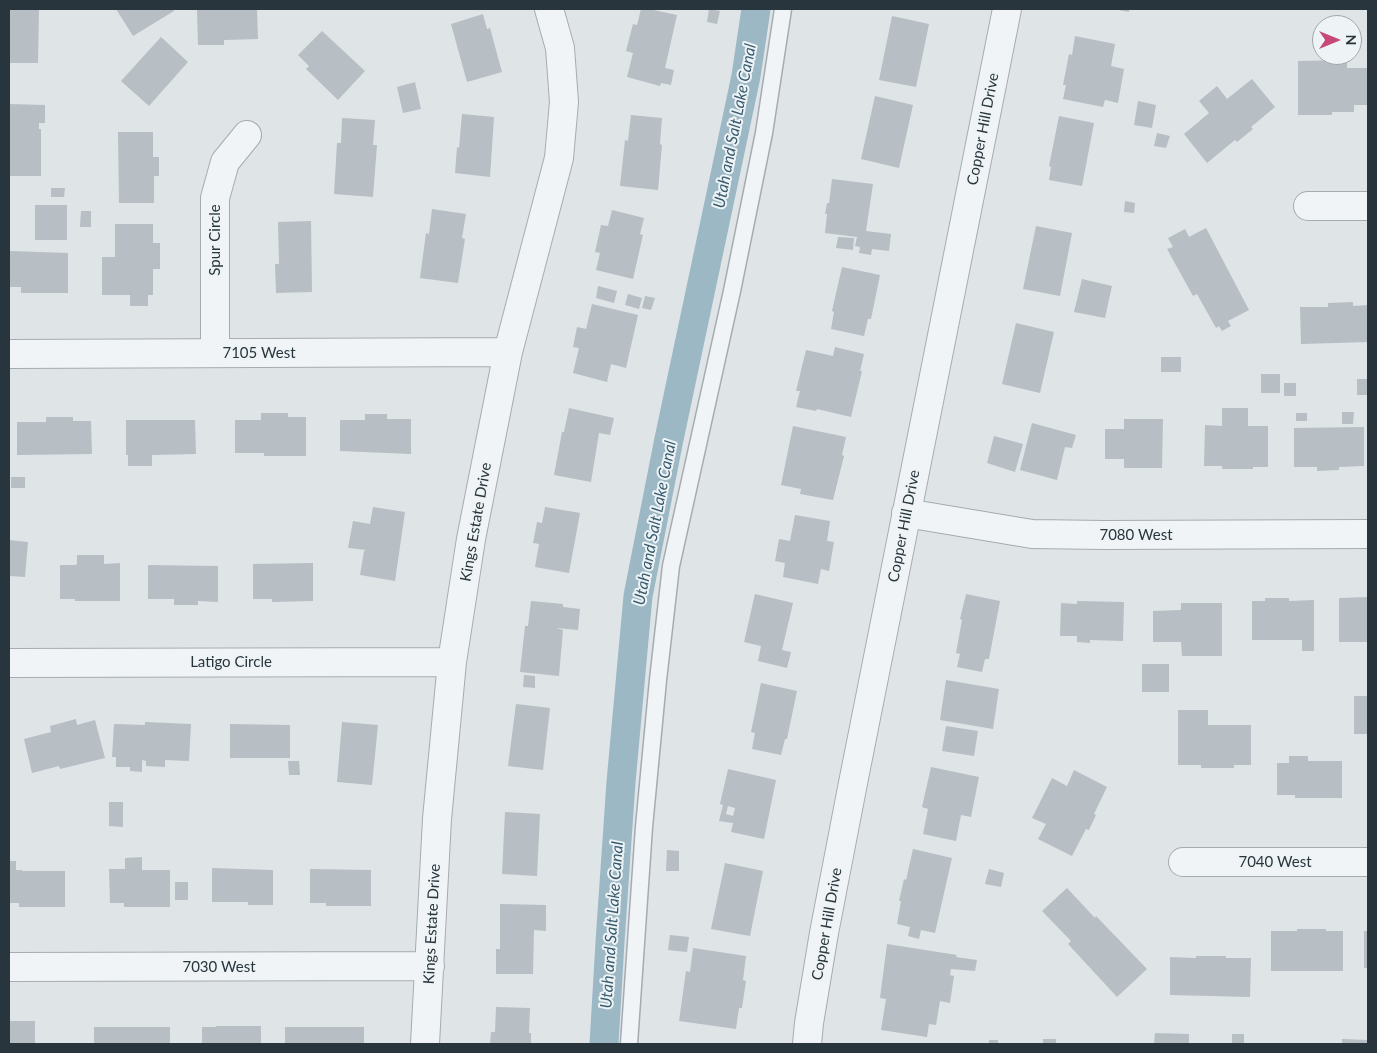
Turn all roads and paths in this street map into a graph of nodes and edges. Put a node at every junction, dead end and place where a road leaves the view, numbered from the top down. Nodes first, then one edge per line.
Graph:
1 (549, 9) edge
2 (783, 9) edge
3 (1007, 9) edge
4 (247, 135) dead end
5 (1308, 206) dead end
6 (1368, 206) edge
7 (508, 352) junction
8 (9, 354) edge
9 (215, 354) junction
10 (906, 513) junction
11 (1368, 534) edge
12 (452, 662) junction
13 (9, 663) edge
14 (1183, 862) dead end
15 (1368, 862) edge
16 (430, 966) junction
17 (9, 967) edge
18 (425, 1044) edge
19 (629, 1044) edge
20 (808, 1044) edge

1 - 7 street, Kings Estate Drive
2 - 19 lane
3 - 10 street, Copper Hill Drive
4 - 9 street, Spur Circle
5 - 6 street
7 - 9 street, 7105 West
7 - 12 street, Kings Estate Drive
8 - 9 street, 7105 West
10 - 11 street, 7080 West
10 - 20 street, Copper Hill Drive
12 - 13 street, Latigo Circle
12 - 16 street, Kings Estate Drive
14 - 15 street, 7040 West
16 - 17 street, 7030 West
16 - 18 street, Kings Estate Drive

